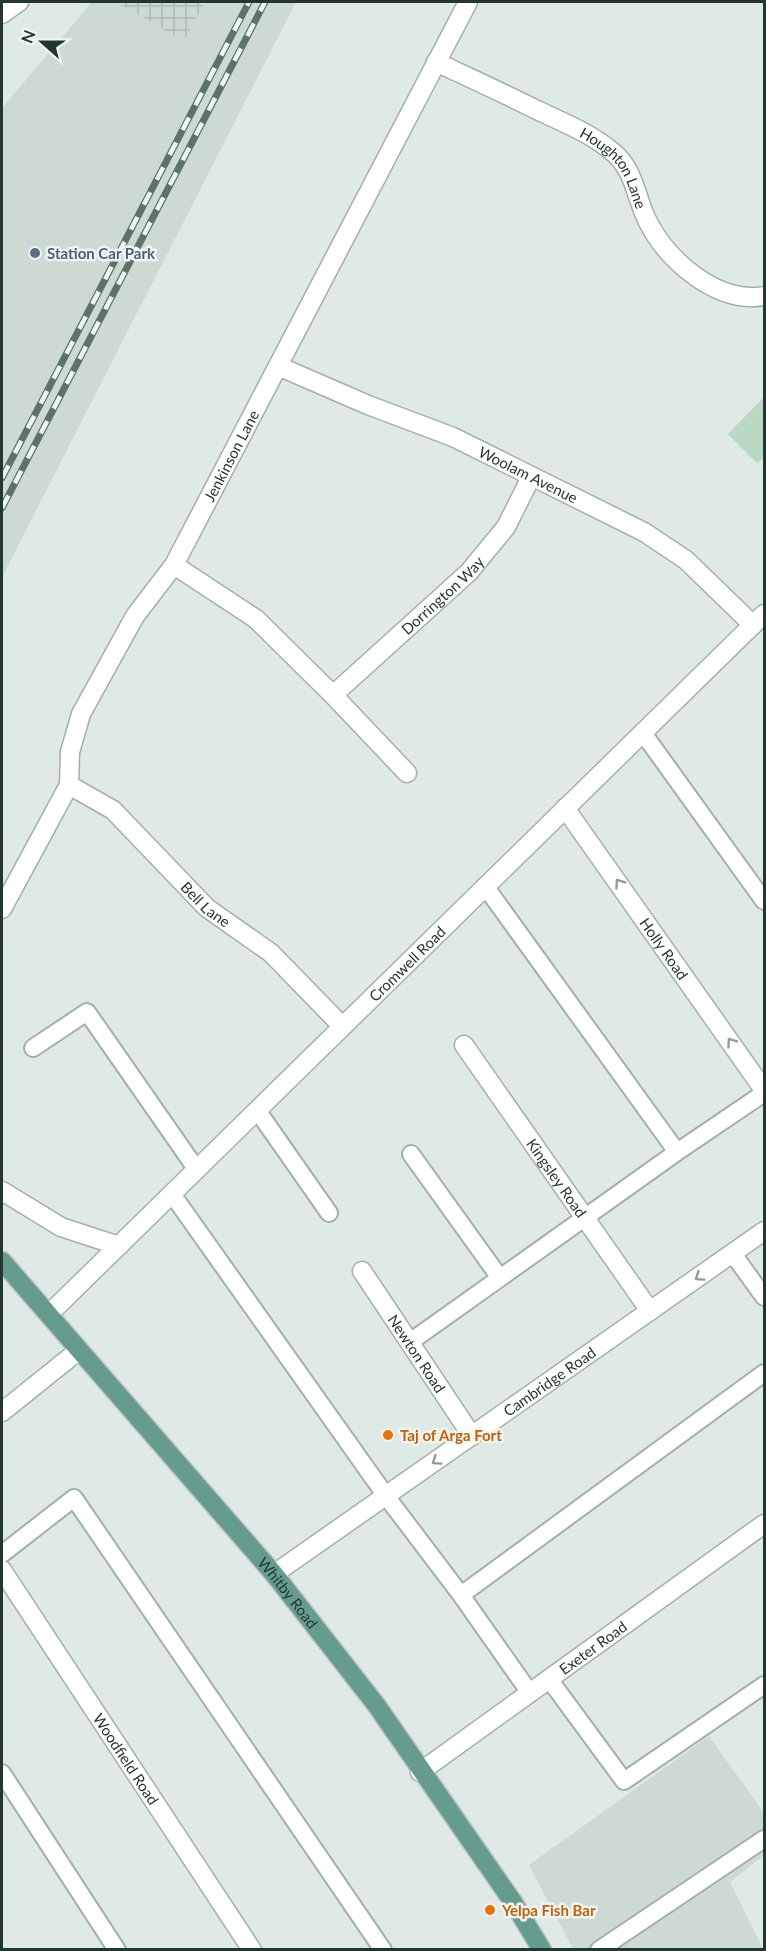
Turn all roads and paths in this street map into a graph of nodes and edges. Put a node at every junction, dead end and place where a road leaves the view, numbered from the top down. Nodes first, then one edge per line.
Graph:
1 (19, 2) edge
2 (468, 2) edge
3 (2, 14) edge
4 (436, 62) junction
5 (765, 296) edge
6 (278, 366) junction
7 (531, 477) junction
8 (174, 565) junction
9 (759, 620) edge
10 (333, 695) junction
11 (643, 733) junction
12 (407, 773) dead end
13 (69, 785) junction
14 (566, 808) junction
15 (485, 886) junction
16 (765, 901) edge
17 (2, 909) edge
18 (342, 1026) junction
19 (464, 1045) dead end
20 (33, 1048) dead end
21 (765, 1092) edge
22 (257, 1110) junction
23 (676, 1152) junction
24 (411, 1154) dead end
25 (197, 1170) junction
26 (2, 1191) edge
27 (172, 1194) junction
28 (329, 1213) dead end
29 (587, 1218) junction
30 (765, 1231) edge
31 (119, 1246) junction
32 (733, 1254) junction
33 (2, 1261) edge
34 (362, 1271) dead end
35 (500, 1278) junction
36 (765, 1297) edge
37 (650, 1311) junction
38 (49, 1314) junction
39 (410, 1342) junction
40 (78, 1351) junction
41 (765, 1373) edge
42 (2, 1412) edge
43 (472, 1436) junction
44 (386, 1496) junction
45 (765, 1524) edge
46 (2, 1554) edge
47 (2, 1570) edge
48 (274, 1574) junction
49 (461, 1596) junction
50 (549, 1679) junction
51 (765, 1685) edge
52 (530, 1693) junction
53 (420, 1772) junction
54 (2, 1773) edge
55 (765, 1839) edge
56 (117, 1950) edge
57 (252, 1950) edge
58 (383, 1950) edge
59 (542, 1950) edge
60 (599, 1950) edge

1 - 3 street
2 - 4 street, Jenkinson Lane
4 - 5 street, Houghton Lane
4 - 6 street, Jenkinson Lane
6 - 7 street, Woolam Avenue
6 - 8 street, Jenkinson Lane
7 - 9 street, Woolam Avenue
7 - 10 street, Dorrington Way
8 - 10 street
8 - 13 street, Jenkinson Lane
9 - 11 street, Cromwell Road
10 - 12 street
11 - 14 street, Cromwell Road
11 - 16 lane
13 - 17 street, Jenkinson Lane
13 - 18 street, Bell Lane
14 - 15 street, Cromwell Road
21 -> 14 street, Holly Road
15 - 18 street, Cromwell Road
15 - 23 lane
18 - 22 street, Cromwell Road
19 - 29 street, Kingsley Road
20 - 25 lane
21 - 23 lane
22 - 25 street, Cromwell Road
22 - 28 lane
23 - 29 lane
24 - 35 lane
25 - 27 street, Cromwell Road
26 - 31 street
27 - 31 street, Cromwell Road
27 - 44 lane
29 - 35 lane
29 - 37 street, Kingsley Road
30 - 32 street, Cambridge Road
31 - 38 street, Cromwell Road
32 - 36 lane
32 -> 37 street, Cambridge Road
33 - 38 main road, Whitby Road
34 - 39 street, Newton Road
35 - 39 lane
37 - 43 street, Cambridge Road
38 - 40 main road, Whitby Road
39 - 43 street, Newton Road
40 - 42 street
40 - 48 main road, Whitby Road
41 - 49 lane
43 -> 44 street, Cambridge Road
44 - 48 street, Cambridge Road
44 - 49 lane
45 - 50 street, Exeter Road
46 - 58 lane
47 - 57 street, Woodfield Road
48 - 53 main road, Whitby Road
49 - 52 lane
50 - 51 lane
50 - 52 street, Exeter Road
52 - 53 street, Exeter Road
53 - 59 main road, Whitby Road
54 - 56 lane
55 - 60 lane

